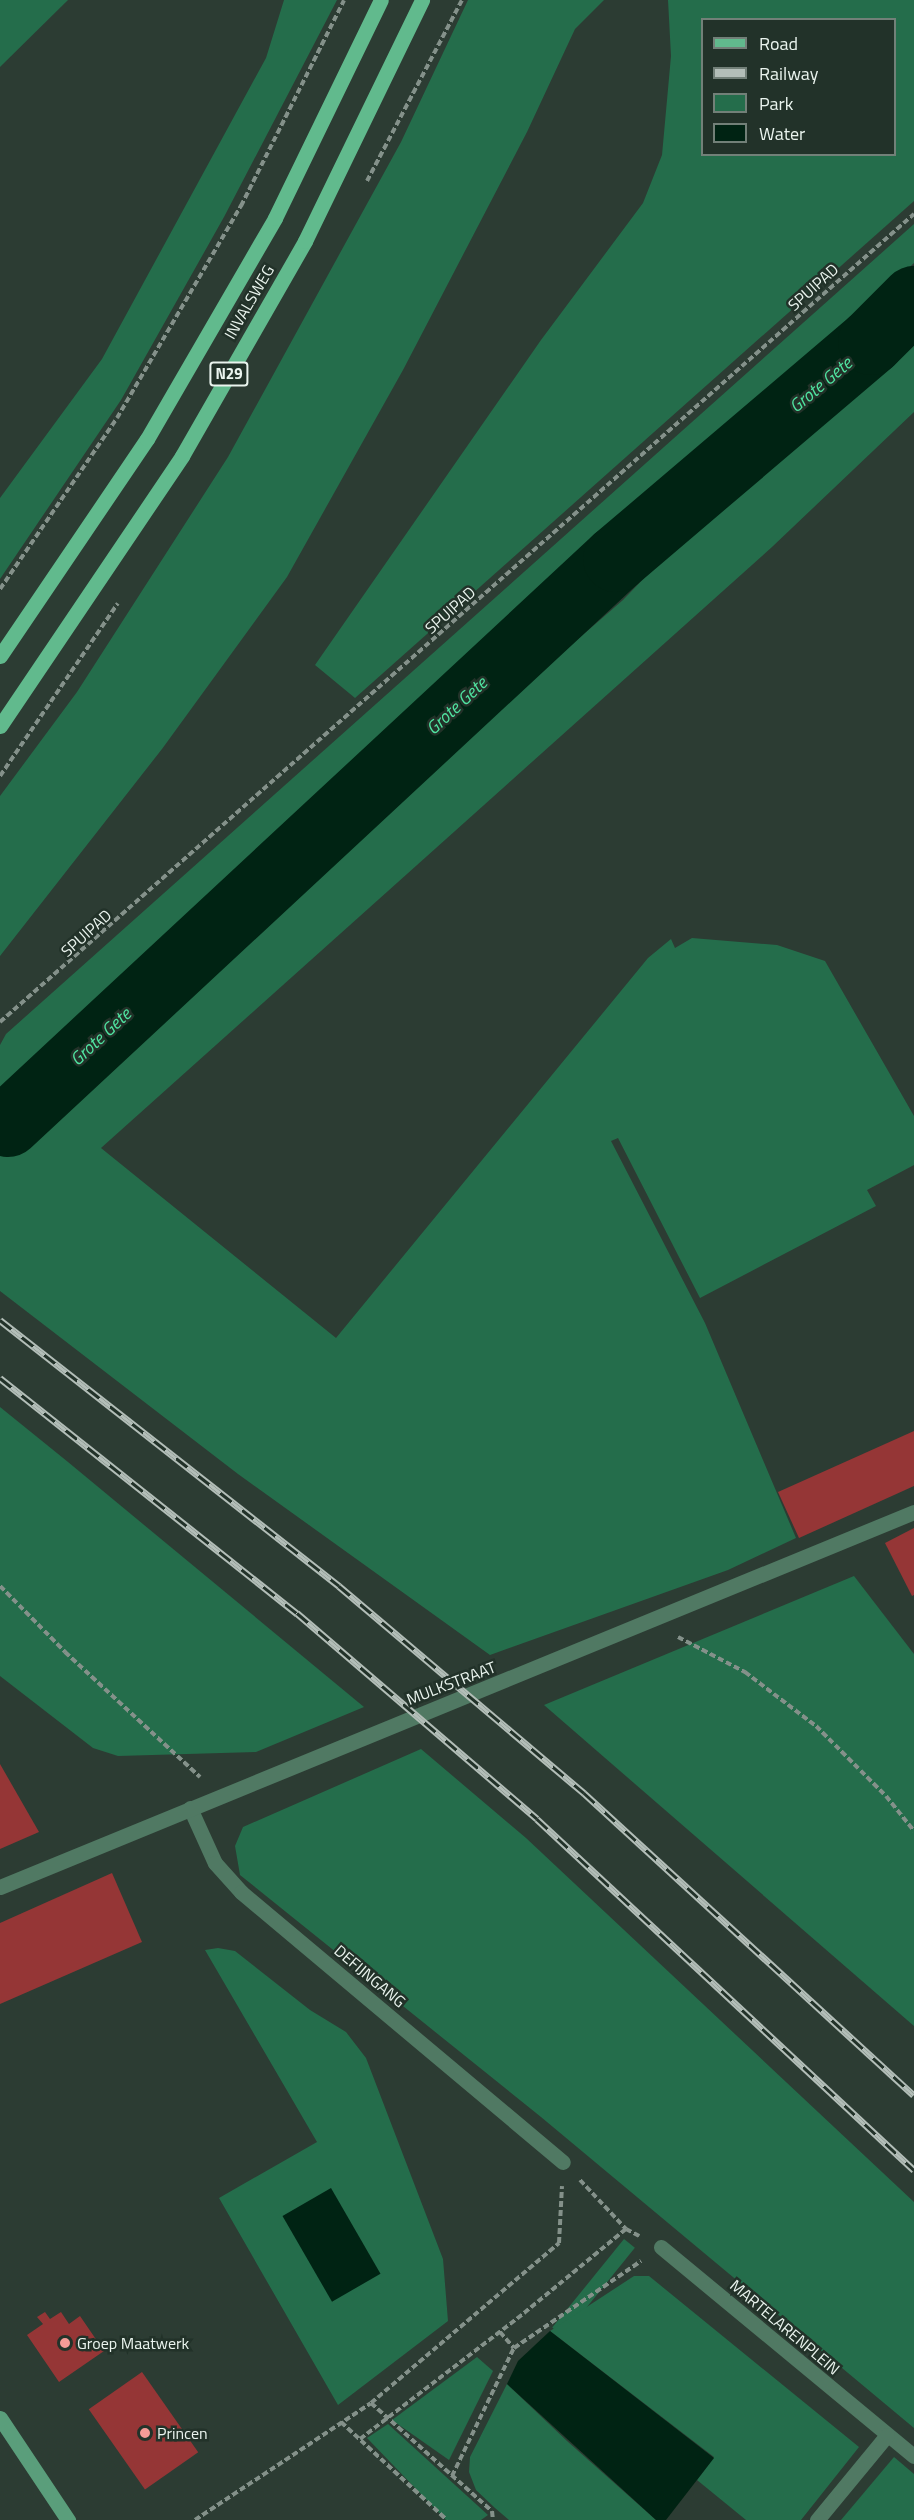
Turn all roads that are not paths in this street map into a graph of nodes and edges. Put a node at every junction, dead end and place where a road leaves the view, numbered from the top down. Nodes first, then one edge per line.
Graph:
1 (381, 0) edge
2 (422, 0) edge
3 (0, 656) edge
4 (0, 726) edge
5 (914, 1512) edge
6 (190, 1808) junction
7 (0, 1887) edge
8 (558, 2157) road end
9 (661, 2247) road end
10 (0, 2418) edge
11 (887, 2434) junction
12 (914, 2456) edge
13 (68, 2520) edge
14 (817, 2520) edge

1 - 3 main road, INVALSWEG / N29
2 - 4 main road, INVALSWEG / N29
5 - 6 street, MULKSTRAAT
6 - 7 street, MULKSTRAAT
6 - 8 street, DEFIJNGANG
9 - 11 street, MARTELARENPLEIN
10 - 13 street
11 - 12 street, MARTELARENPLEIN
11 - 14 street

